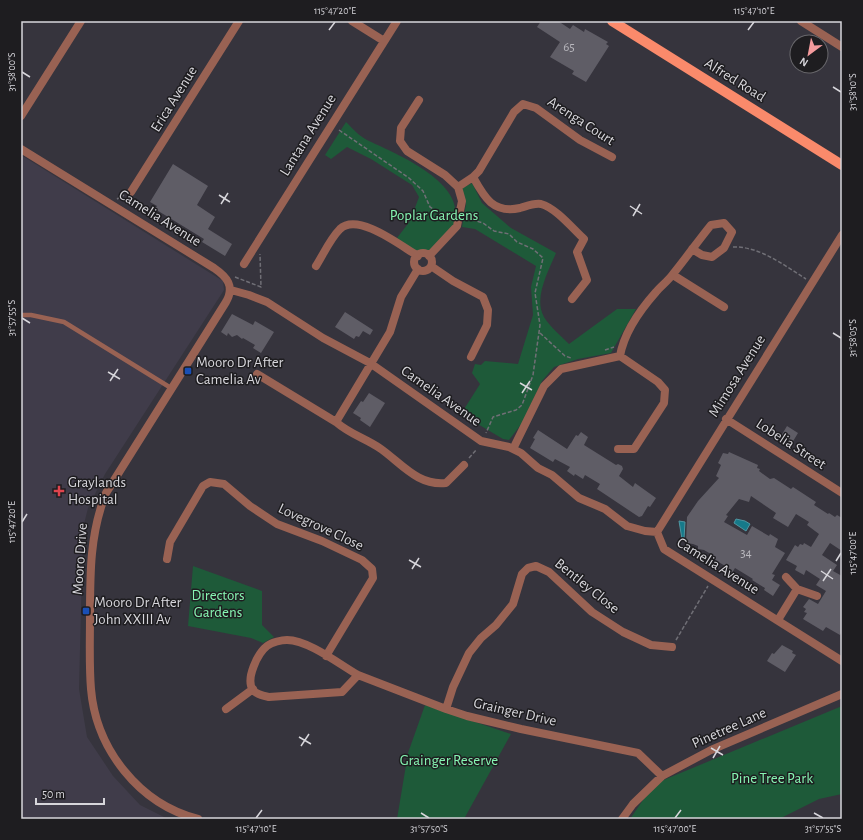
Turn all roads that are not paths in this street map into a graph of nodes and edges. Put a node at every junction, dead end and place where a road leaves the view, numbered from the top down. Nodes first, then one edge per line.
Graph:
1 (81, 21) edge
2 (239, 21) edge
3 (352, 21) edge
4 (397, 21) edge
5 (612, 21) edge
6 (801, 21) edge
7 (384, 41) junction
8 (842, 47) edge
9 (419, 100) dead end
10 (21, 116) edge
11 (21, 149) edge
12 (612, 157) dead end
13 (842, 165) edge
14 (473, 177) junction
15 (458, 187) junction
16 (132, 192) road end
17 (842, 235) edge
18 (692, 249) junction
19 (418, 256) junction
20 (429, 256) junction
21 (244, 264) dead end
22 (316, 266) dead end
23 (431, 266) junction
24 (418, 269) junction
25 (673, 274) junction
26 (231, 290) junction
27 (572, 299) dead end
28 (724, 307) dead end
29 (21, 315) edge
30 (620, 356) junction
31 (471, 357) dead end
32 (370, 363) junction
33 (257, 374) dead end
34 (171, 388) junction
35 (726, 419) junction
36 (336, 422) junction
37 (513, 449) junction
38 (618, 449) dead end
39 (464, 466) road end
40 (842, 493) edge
41 (657, 532) junction
42 (167, 559) dead end
43 (786, 577) dead end
44 (797, 589) junction
45 (817, 596) dead end
46 (778, 620) junction
47 (672, 647) road end
48 (326, 656) junction
49 (842, 660) edge
50 (358, 675) junction
51 (253, 689) junction
52 (842, 694) edge
53 (226, 709) dead end
54 (446, 710) junction
55 (662, 776) junction
56 (198, 819) edge
57 (622, 819) edge

1 - 10 street
2 - 16 street, Erica Avenue
3 - 7 street
4 - 7 street, Lantana Avenue
5 - 13 main road, Alfred Road
6 - 8 street
7 - 21 street, Lantana Avenue
9 - 15 street
11 - 26 street, Camelia Avenue
12 - 14 street, Arenga Court
14 - 15 street, Arenga Court
14 - 27 street
15 - 20 street
17 - 35 street, Mimosa Avenue
18 - 18 street
18 - 25 street
19 - 20 street
19 - 22 street
19 - 24 street
20 - 23 street
23 - 24 street
23 - 31 street
24 - 32 street
25 - 28 street
25 - 30 street
26 - 32 street, Camelia Avenue
26 - 34 street, Mooro Drive
29 - 34 lane
30 - 37 street
30 - 38 street
32 - 36 street
32 - 37 street, Camelia Avenue
33 - 36 street
34 - 56 street, Mooro Drive
35 - 40 street, Lobelia Street
35 - 41 street, Mimosa Avenue
36 - 39 street
37 - 41 street, Camelia Avenue
41 - 46 street, Camelia Avenue
42 - 48 street, Lovegrove Close
43 - 44 street
44 - 45 street
44 - 46 street
46 - 49 street, Camelia Avenue
47 - 54 street, Bentley Close
48 - 50 street, Grainger Drive
48 - 51 street, Grainger Drive
50 - 51 street
50 - 54 street, Grainger Drive
51 - 53 street
52 - 55 street, Pinetree Lane
54 - 55 street, Grainger Drive
55 - 57 street, Pinetree Lane

